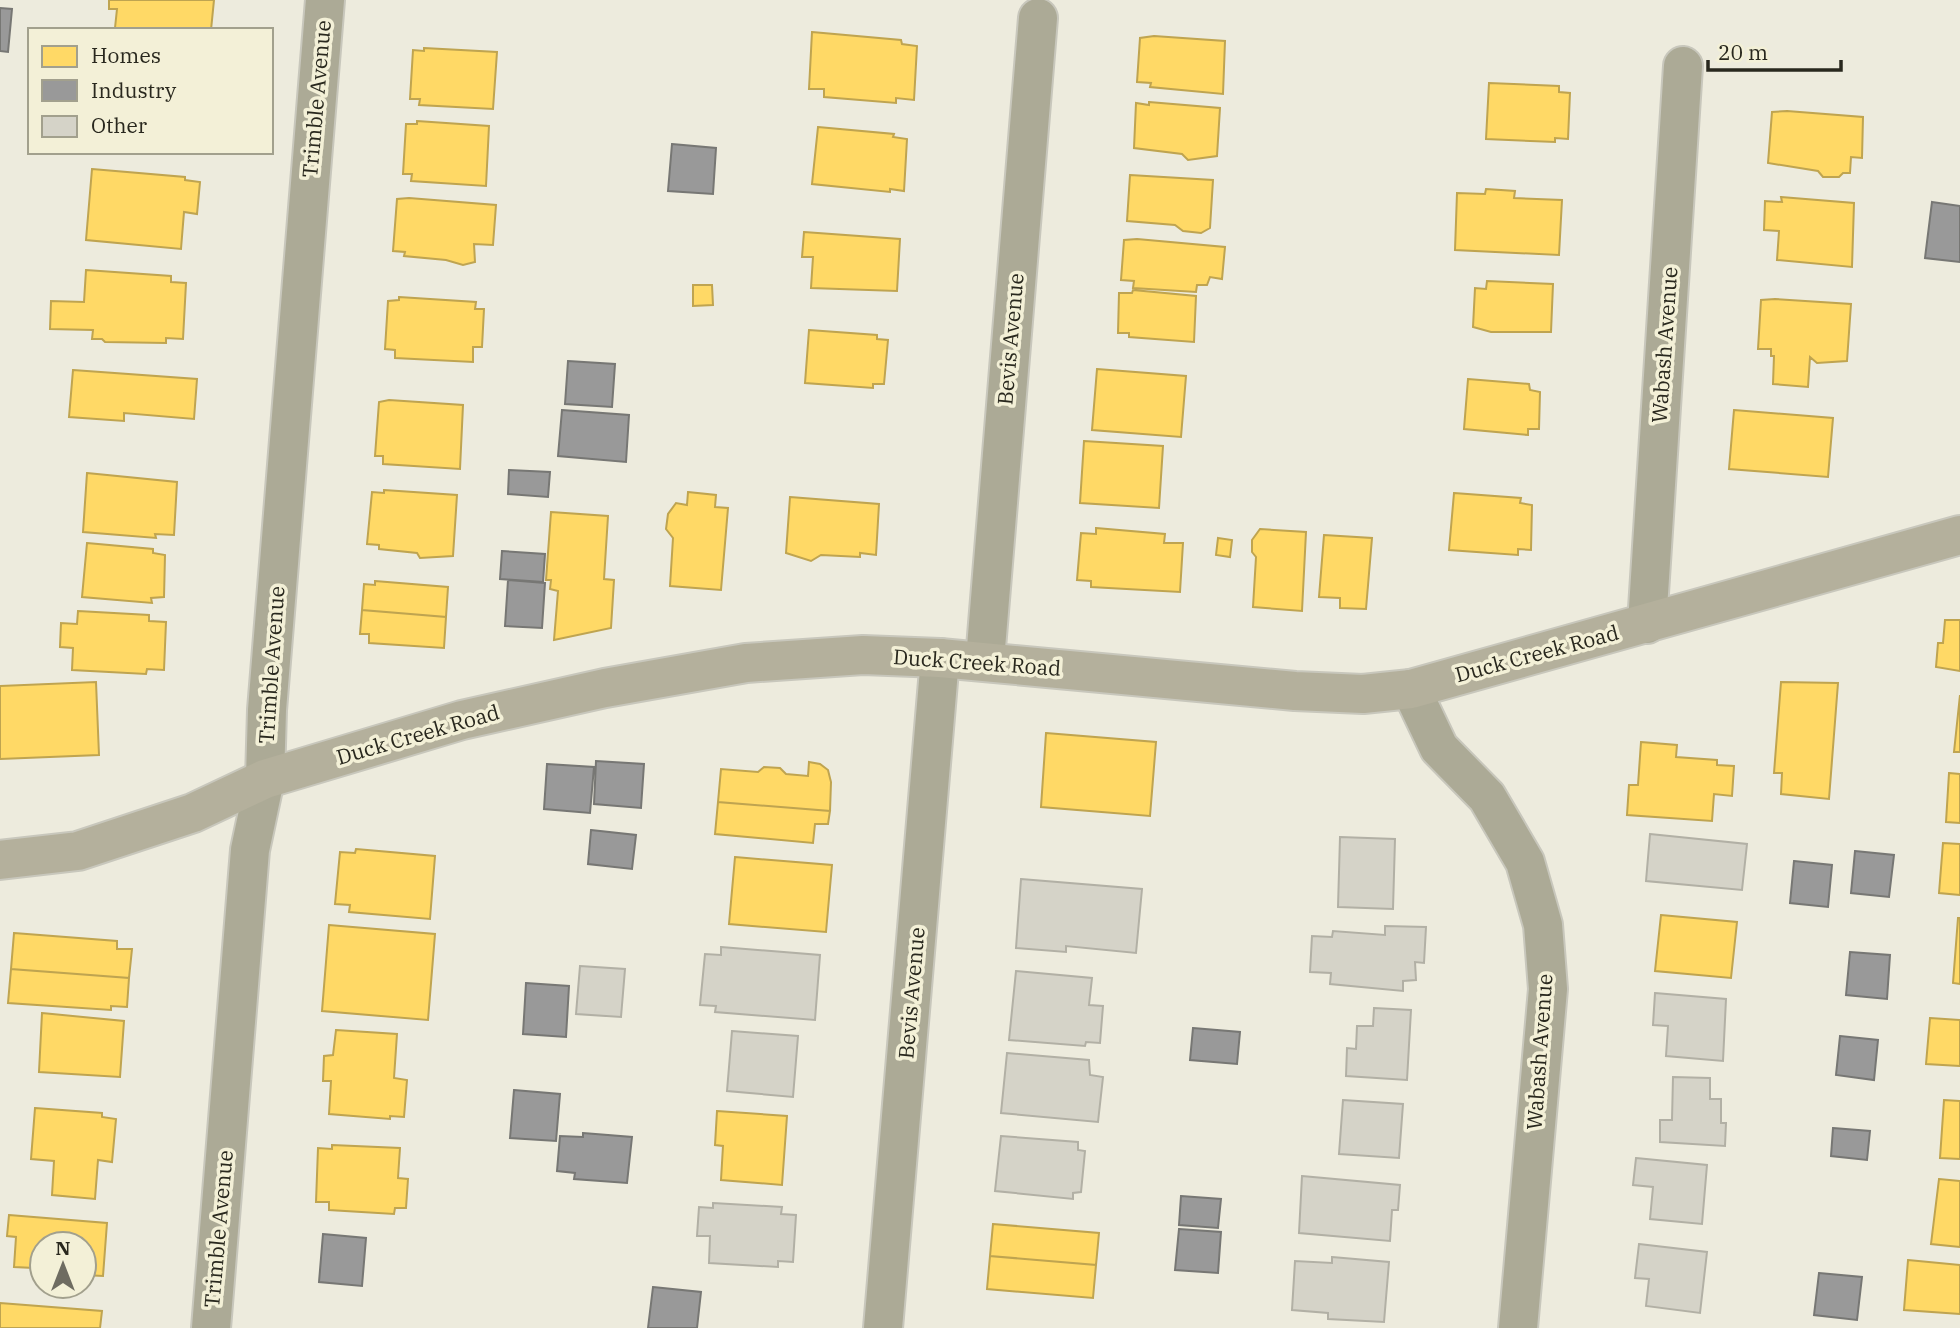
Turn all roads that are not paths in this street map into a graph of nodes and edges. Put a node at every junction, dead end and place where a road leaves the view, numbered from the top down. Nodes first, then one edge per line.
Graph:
1 (325, 0) edge
2 (1038, 18) dead end
3 (1683, 66) dead end
4 (1960, 535) edge
5 (1647, 624) junction
6 (940, 658) junction
7 (985, 660) junction
8 (1411, 689) junction
9 (265, 779) junction
10 (0, 860) edge
11 (211, 1328) edge
12 (883, 1328) edge
13 (1518, 1328) edge

1 - 9 street, Trimble Avenue
2 - 7 street, Bevis Avenue
3 - 5 street, Wabash Avenue
4 - 5 street, Duck Creek Road
5 - 8 street, Duck Creek Road
6 - 7 street, Duck Creek Road
6 - 9 street, Duck Creek Road
6 - 12 street, Bevis Avenue
7 - 8 street, Duck Creek Road
8 - 13 street, Wabash Avenue
9 - 10 street, Duck Creek Road
9 - 11 street, Trimble Avenue

